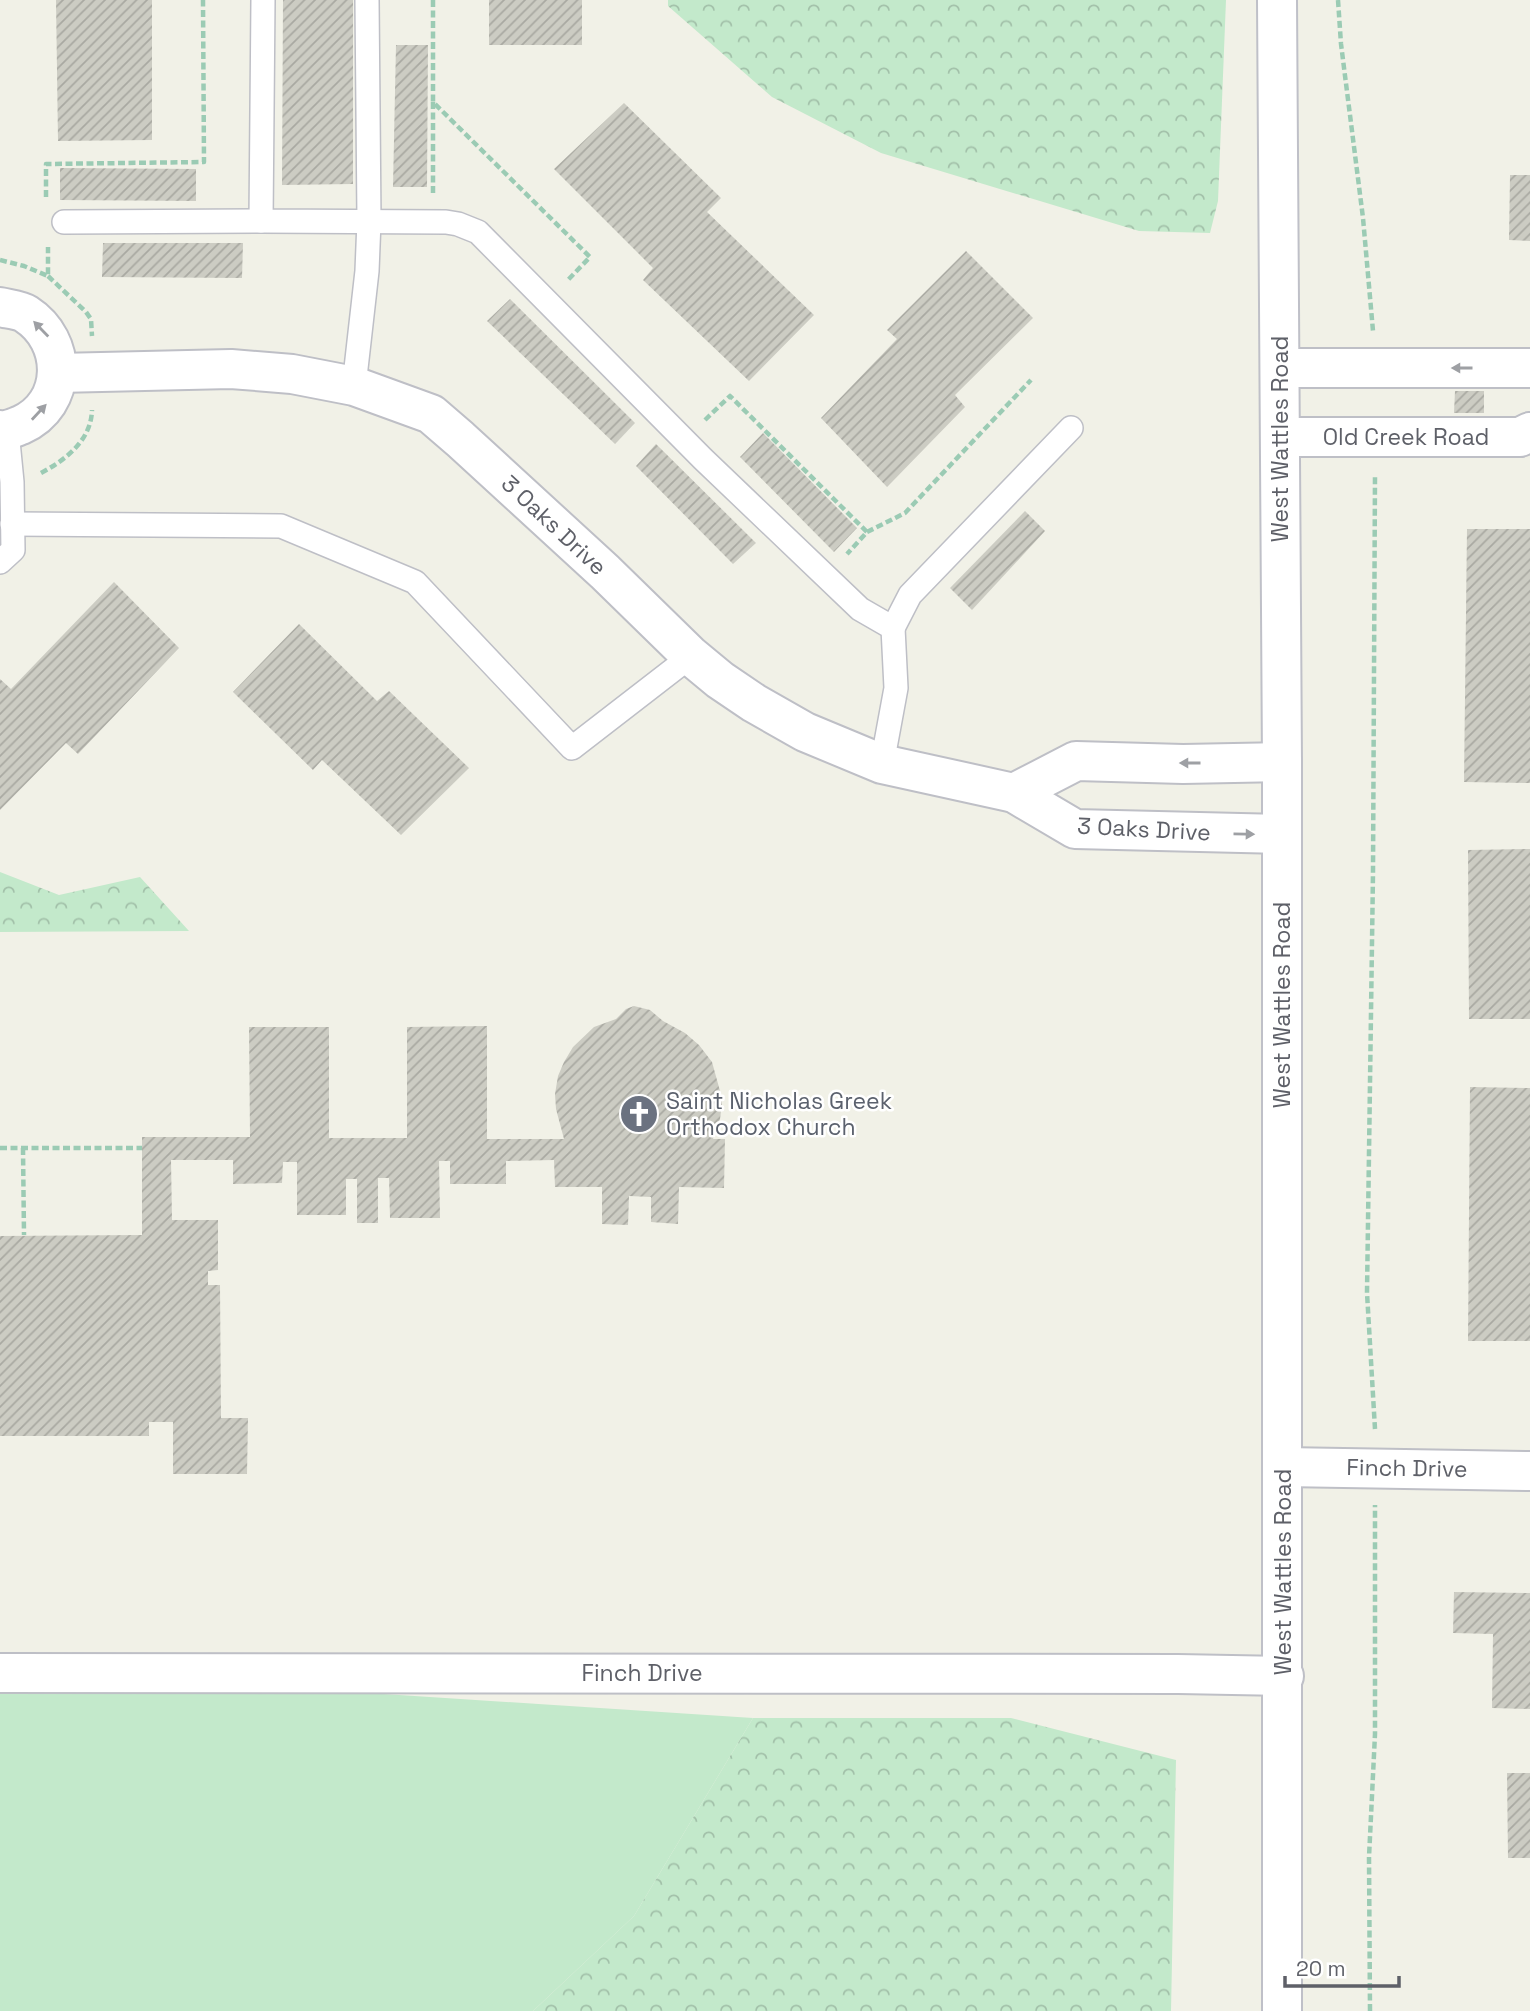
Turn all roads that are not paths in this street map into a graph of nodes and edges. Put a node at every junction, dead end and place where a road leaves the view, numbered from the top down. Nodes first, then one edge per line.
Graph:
1 (263, 0) edge
2 (367, 0) edge
3 (1277, 0) edge
4 (261, 221) junction
5 (369, 221) junction
6 (56, 229) road end
7 (0, 307) edge
8 (1280, 368) junction
9 (1530, 368) edge
10 (58, 373) junction
11 (354, 386) junction
12 (1071, 428) dead end
13 (4, 430) edge
14 (1530, 432) edge
15 (1280, 438) junction
16 (12, 524) junction
17 (0, 562) edge
18 (893, 628) junction
19 (691, 656) junction
20 (1282, 762) junction
21 (882, 764) junction
22 (1014, 793) junction
23 (1282, 834) junction
24 (1283, 1466) junction
25 (1530, 1471) edge
26 (0, 1673) edge
27 (1283, 1676) junction
28 (1282, 2011) edge

1 - 4 lane
2 - 5 lane
3 - 8 street, West Wattles Road
4 - 5 lane
4 - 6 lane
5 - 11 lane
5 - 18 lane
10 -> 7 street
9 -> 8 street
8 - 15 street, West Wattles Road
10 - 11 street, 3 Oaks Drive
13 -> 10 street
11 - 19 street, 3 Oaks Drive
12 - 18 lane
13 - 16 lane
14 - 15 street, Old Creek Road
15 - 20 street, West Wattles Road
16 - 17 lane
16 - 19 lane
18 - 21 lane
19 - 21 street, 3 Oaks Drive
20 -> 22 street
20 - 23 street, West Wattles Road
21 - 22 street, 3 Oaks Drive
22 -> 23 street, 3 Oaks Drive
23 - 24 street, West Wattles Road
24 - 25 street, Finch Drive
24 - 27 street, West Wattles Road
26 - 27 street, Finch Drive
27 - 28 street, West Wattles Road

